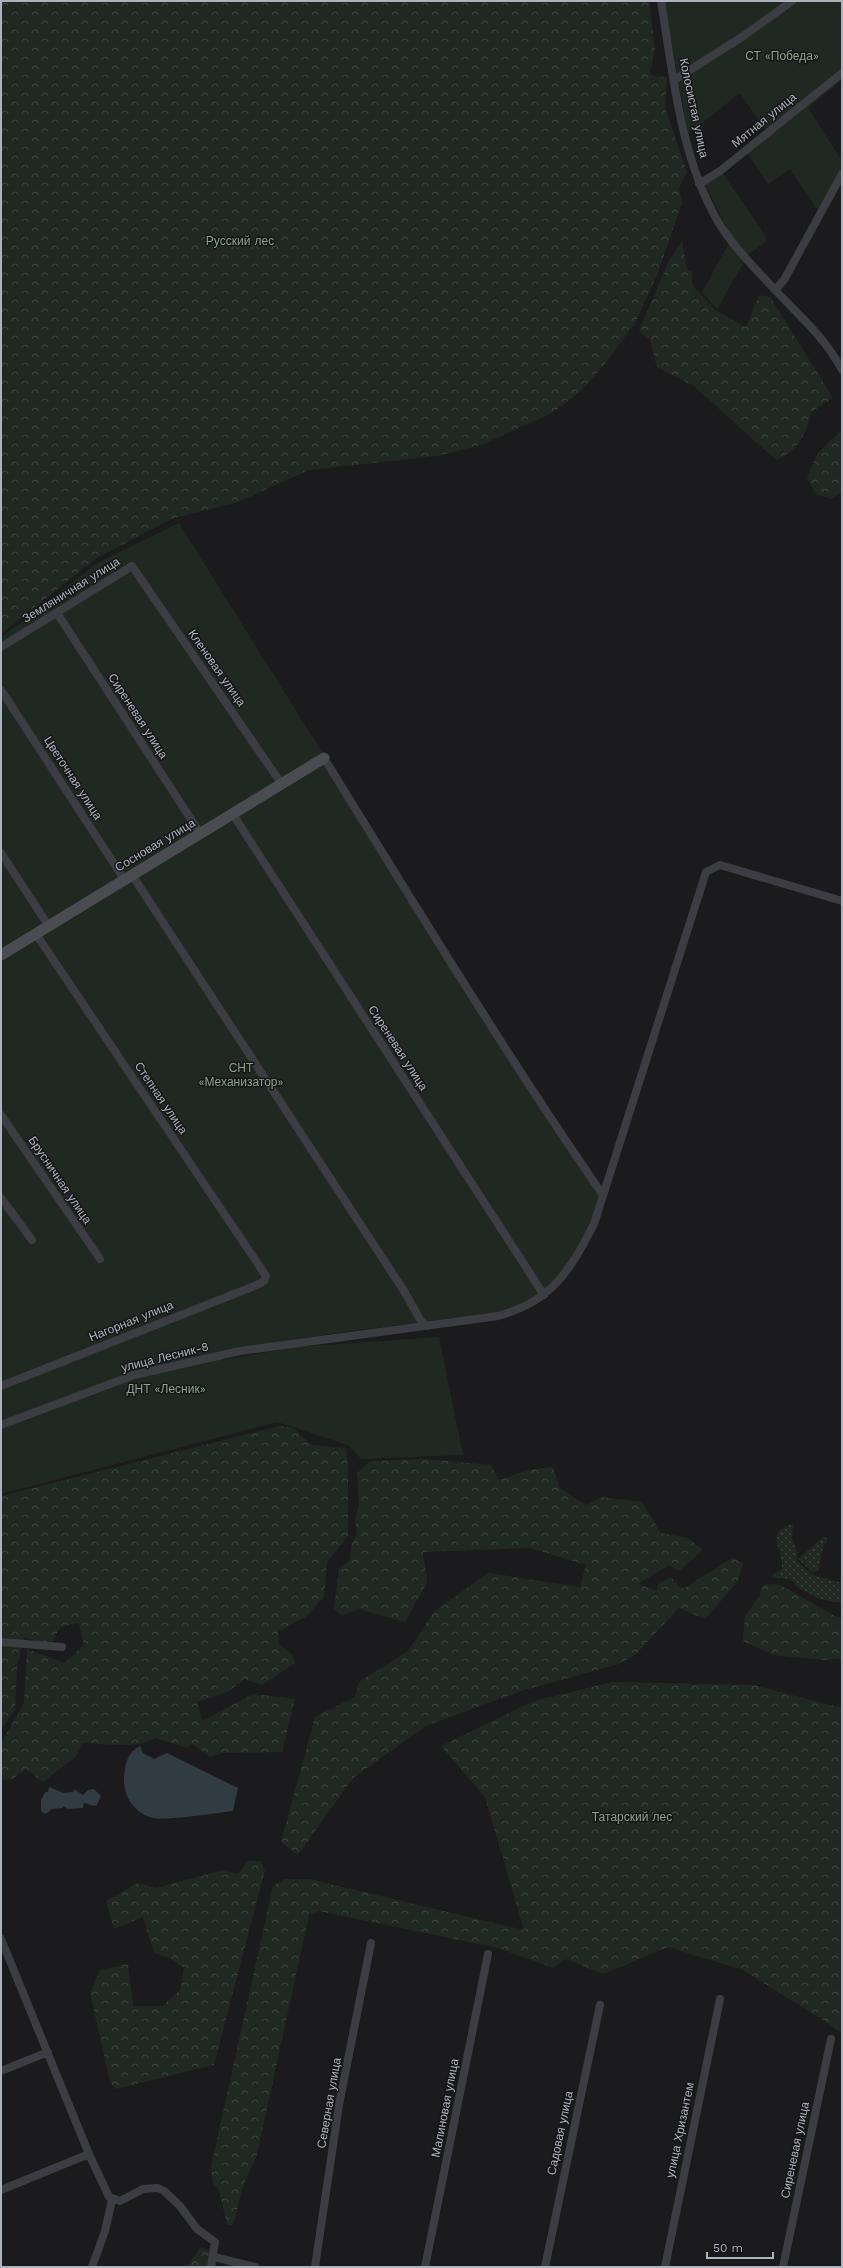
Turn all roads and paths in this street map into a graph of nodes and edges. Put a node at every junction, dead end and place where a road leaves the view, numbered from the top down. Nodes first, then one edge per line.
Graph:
1 (661, 1) edge
2 (792, 1) edge
3 (842, 73) edge
4 (674, 80) junction
5 (842, 174) edge
6 (699, 184) junction
7 (775, 290) junction
8 (842, 370) edge
9 (132, 566) joint
10 (57, 613) junction
11 (1, 647) edge
12 (1, 690) edge
13 (324, 758) joint
14 (281, 783) junction
15 (232, 813) junction
16 (200, 833) junction
17 (1, 853) edge
18 (128, 877) junction
19 (842, 902) edge
20 (48, 925) junction
21 (36, 934) junction
22 (1, 954) edge
23 (1, 1115) edge
24 (603, 1195) junction
25 (1, 1198) edge
26 (32, 1240) dead end
27 (100, 1259) dead end
28 (266, 1276) joint
29 (544, 1295) junction
30 (427, 1326) junction
31 (1, 1386) edge
32 (1, 1425) edge
33 (1, 1642) edge
34 (62, 1647) dead end
35 (371, 1943) dead end
36 (2, 1945) edge
37 (488, 1954) dead end
38 (720, 1999) dead end
39 (600, 2005) dead end
40 (831, 2039) dead end
41 (48, 2052) junction
42 (1, 2072) edge
43 (89, 2154) junction
44 (1, 2190) edge
45 (112, 2200) junction
46 (214, 2257) junction
47 (92, 2267) edge
48 (211, 2267) edge
49 (255, 2267) edge
50 (315, 2267) edge
51 (425, 2267) edge
52 (545, 2267) edge
53 (664, 2267) edge
54 (783, 2267) edge

1 - 4 street, Колосистая улица
2 - 4 street
3 - 6 street, Мятная улица
4 - 6 street, Колосистая улица
5 - 7 street
6 - 7 street, Колосистая улица
7 - 8 street, Колосистая улица
9 - 10 street, Земляничная улица
9 - 14 street, Кленовая улица
10 - 11 street, Земляничная улица
10 - 16 street, Сиреневая улица
12 - 18 street, Цветочная улица
13 - 14 street, Сосновая улица
13 - 24 street
14 - 15 street, Сосновая улица
15 - 16 street, Сосновая улица
15 - 29 street, Сиреневая улица
16 - 18 street, Сосновая улица
17 - 20 street
18 - 20 street, Сосновая улица
18 - 30 street, Цветочная улица
19 - 24 street, улица Лесник-8
20 - 21 street, Сосновая улица
21 - 22 street, Сосновая улица
21 - 28 street, Степная улица
23 - 27 street, Брусничная улица
24 - 29 street, улица Лесник-8
25 - 26 street
28 - 31 street, Нагорная улица
29 - 30 street, улица Лесник-8
30 - 32 street, улица Лесник-8
33 - 34 street
35 - 50 street, Северная улица
36 - 41 street
37 - 51 street, Малиновая улица
38 - 53 street, улица Хризантем
39 - 52 street, Садовая улица
40 - 54 street, Сиреневая улица
41 - 42 street
41 - 43 street
43 - 44 street
43 - 45 street
45 - 46 street
45 - 47 street
46 - 48 street
46 - 49 street

